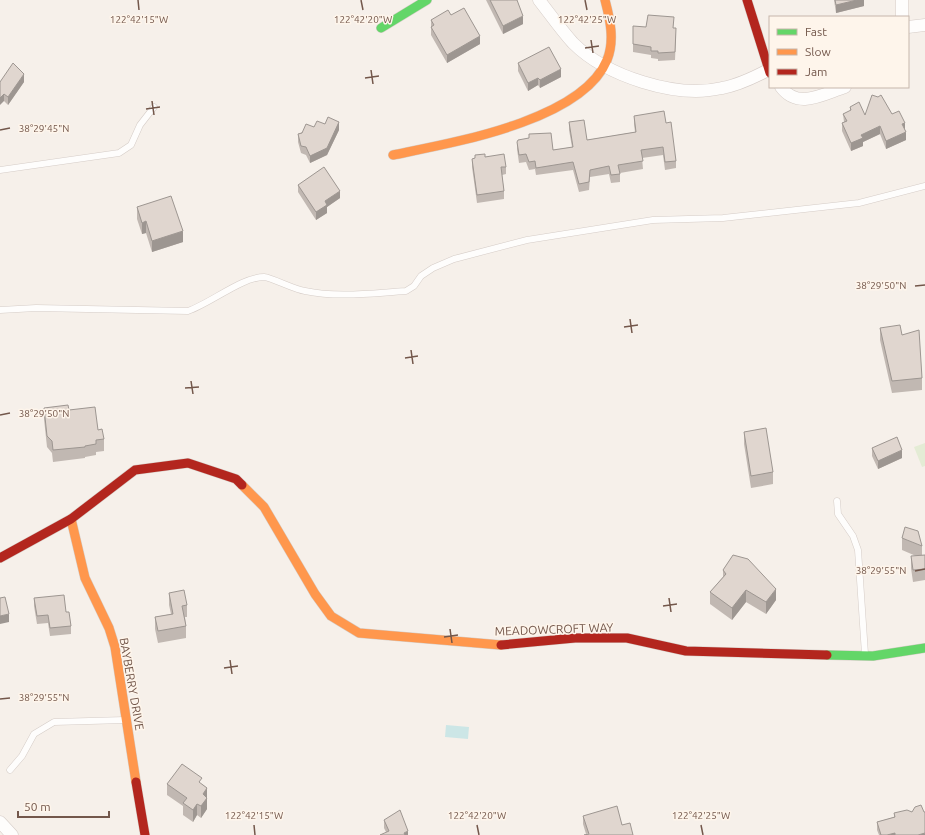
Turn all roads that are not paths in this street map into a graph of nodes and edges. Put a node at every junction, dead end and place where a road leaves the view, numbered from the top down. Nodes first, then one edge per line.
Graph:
1 (427, 0) edge
2 (539, 0) edge
3 (605, 0) edge
4 (747, 0) edge
5 (902, 0) edge
6 (902, 16) edge
7 (925, 25) edge
8 (909, 27) edge
9 (381, 28) dead end
10 (604, 66) junction
11 (769, 71) edge
12 (782, 88) edge
13 (842, 88) edge
14 (154, 107) dead end
15 (393, 155) dead end
16 (0, 170) edge
17 (925, 186) edge
18 (0, 310) edge
19 (837, 502) dead end
20 (70, 519) junction
21 (0, 558) edge
22 (925, 648) edge
23 (865, 655) junction
24 (127, 720) junction
25 (10, 770) dead end
26 (0, 822) edge
27 (12, 835) edge
28 (145, 835) edge

1 - 9 street
2 - 10 street
3 - 10 street
4 - 11 street
5 - 6 street
7 - 8 street
10 - 11 street
10 - 15 street
12 - 13 street
14 - 16 lane
17 - 18 lane
19 - 23 lane
20 - 21 street, MEADOWCROFT WAY
20 - 23 street, MEADOWCROFT WAY
20 - 24 street, BAYBERRY DRIVE
22 - 23 street, MEADOWCROFT WAY
24 - 25 lane
24 - 28 street, BAYBERRY DRIVE
26 - 27 street

